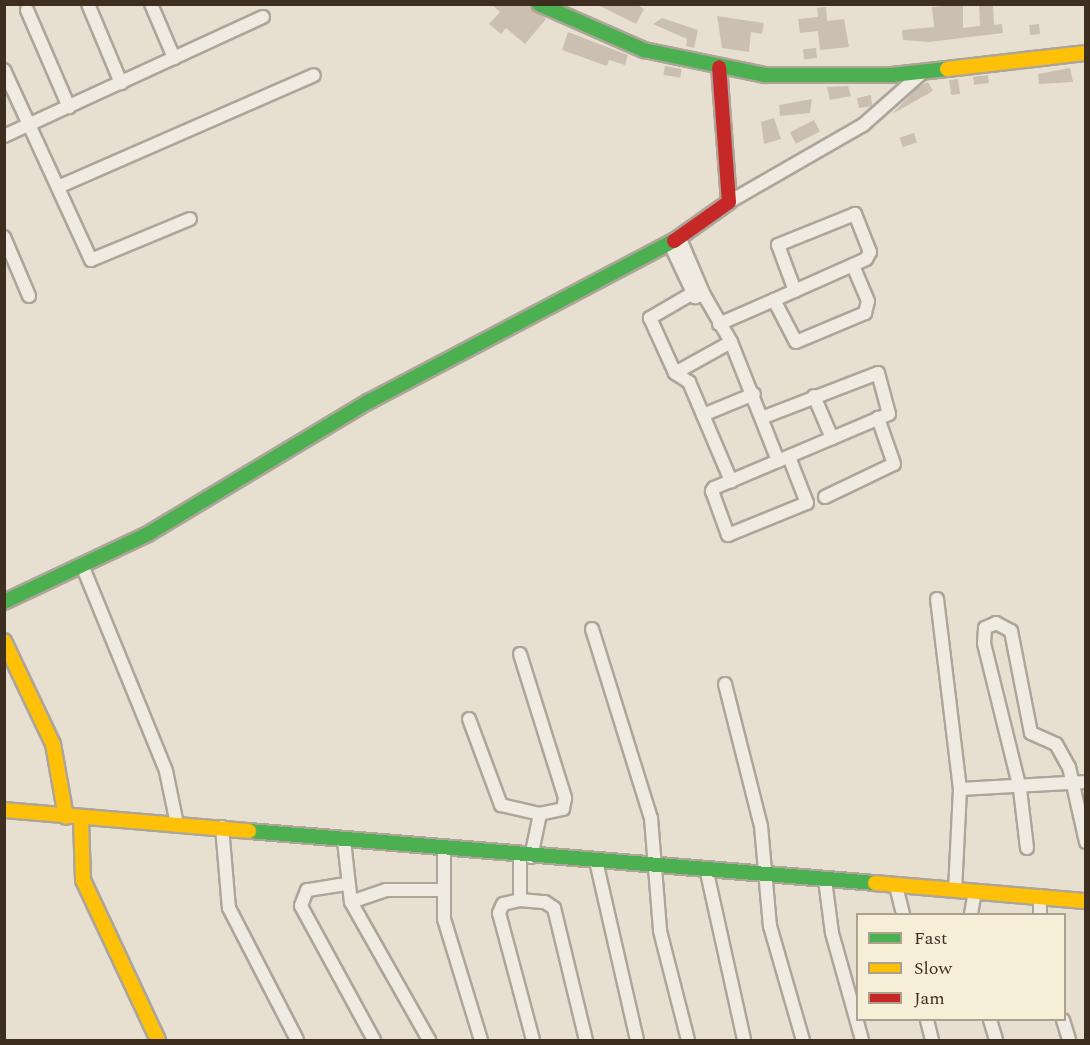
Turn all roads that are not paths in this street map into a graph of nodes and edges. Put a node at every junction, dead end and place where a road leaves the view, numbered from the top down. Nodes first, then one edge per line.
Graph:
1 (88, 4) edge
2 (151, 4) edge
3 (539, 4) edge
4 (27, 10) dead end
5 (263, 17) dead end
6 (1086, 53) edge
7 (174, 58) junction
8 (719, 67) junction
9 (4, 70) edge
10 (924, 71) junction
11 (314, 75) dead end
12 (121, 83) junction
13 (69, 107) junction
14 (30, 124) junction
15 (4, 136) edge
16 (58, 187) junction
17 (729, 202) junction
18 (190, 219) dead end
19 (4, 237) edge
20 (675, 242) junction
21 (853, 265) junction
22 (795, 291) junction
23 (699, 294) junction
24 (29, 296) dead end
25 (774, 300) junction
26 (719, 324) junction
27 (731, 342) junction
28 (675, 373) junction
29 (754, 394) junction
30 (814, 396) junction
31 (703, 415) junction
32 (764, 417) junction
33 (878, 418) junction
34 (832, 438) junction
35 (783, 459) junction
36 (731, 481) junction
37 (825, 497) dead end
38 (82, 565) junction
39 (937, 599) dead end
40 (4, 602) edge
41 (592, 629) dead end
42 (4, 641) edge
43 (520, 654) dead end
44 (725, 684) dead end
45 (469, 719) dead end
46 (1079, 783) edge
47 (960, 789) junction
48 (1020, 789) junction
49 (4, 810) edge
50 (540, 813) junction
51 (66, 817) junction
52 (81, 819) junction
53 (177, 824) junction
54 (222, 827) junction
55 (344, 841) junction
56 (1086, 842) edge
57 (444, 848) junction
58 (1027, 848) dead end
59 (526, 857) junction
60 (596, 861) junction
61 (656, 865) junction
62 (706, 868) junction
63 (767, 876) junction
64 (825, 880) junction
65 (345, 884) junction
66 (897, 886) junction
67 (441, 890) junction
68 (955, 890) junction
69 (975, 891) junction
70 (1040, 896) junction
71 (520, 900) junction
72 (1086, 901) edge
73 (351, 902) junction
74 (903, 913) edge
75 (970, 913) edge
76 (1040, 913) edge
77 (856, 1019) edge
78 (856, 1021) edge
79 (927, 1021) edge
80 (990, 1021) edge
81 (1064, 1021) edge
82 (158, 1041) edge
83 (297, 1041) edge
84 (374, 1041) edge
85 (429, 1041) edge
86 (481, 1041) edge
87 (533, 1041) edge
88 (586, 1041) edge
89 (638, 1041) edge
90 (688, 1041) edge
91 (744, 1041) edge
92 (803, 1041) edge
93 (862, 1041) edge
94 (932, 1041) edge
95 (996, 1041) edge
96 (1069, 1041) edge

1 - 12 street
2 - 7 street
3 - 8 main road
4 - 13 street
5 - 7 street
6 - 10 main road
7 - 12 street
8 - 10 main road
8 - 17 main road
9 - 14 street
10 - 17 street
11 - 16 street
12 - 13 street
13 - 14 street
14 - 15 street
14 - 16 street
16 - 18 street
17 - 20 main road
19 - 24 street
20 - 23 street
20 - 38 main road
21 - 22 street
21 - 22 street
21 - 25 street
22 - 25 street
23 - 26 street
23 - 28 street
25 - 26 street
26 - 27 street
27 - 28 street
27 - 29 street
28 - 31 street
29 - 31 street
29 - 32 street
30 - 32 street
30 - 33 street
30 - 34 street
31 - 36 street
32 - 35 street
33 - 34 street
33 - 37 street
34 - 35 street
35 - 36 street
35 - 36 street
38 - 40 main road
38 - 53 street
39 - 47 street
41 - 61 street
42 - 51 main road
43 - 50 street
44 - 63 street
45 - 50 street
46 - 48 street
46 - 48 street
46 - 56 street
47 - 48 street
47 - 68 street
48 - 58 street
49 - 51 main road
50 - 59 street
51 - 52 main road
52 - 53 main road
52 - 82 main road
53 - 54 main road
54 - 55 main road
54 - 83 street
55 - 57 main road
55 - 65 street
57 - 59 main road
57 - 67 street
59 - 60 main road
59 - 71 street
60 - 61 main road
60 - 89 street
61 - 62 main road
61 - 90 street
62 - 63 main road
62 - 91 street
63 - 64 main road
63 - 92 street
64 - 66 main road
64 - 77 street
65 - 73 street
65 - 84 street
66 - 68 main road
66 - 74 street
67 - 73 street
67 - 86 street
68 - 69 main road
69 - 70 main road
69 - 75 street
70 - 72 main road
70 - 76 street
71 - 87 street
71 - 88 street
73 - 85 street
78 - 93 street
79 - 94 street
80 - 95 street
81 - 96 street

